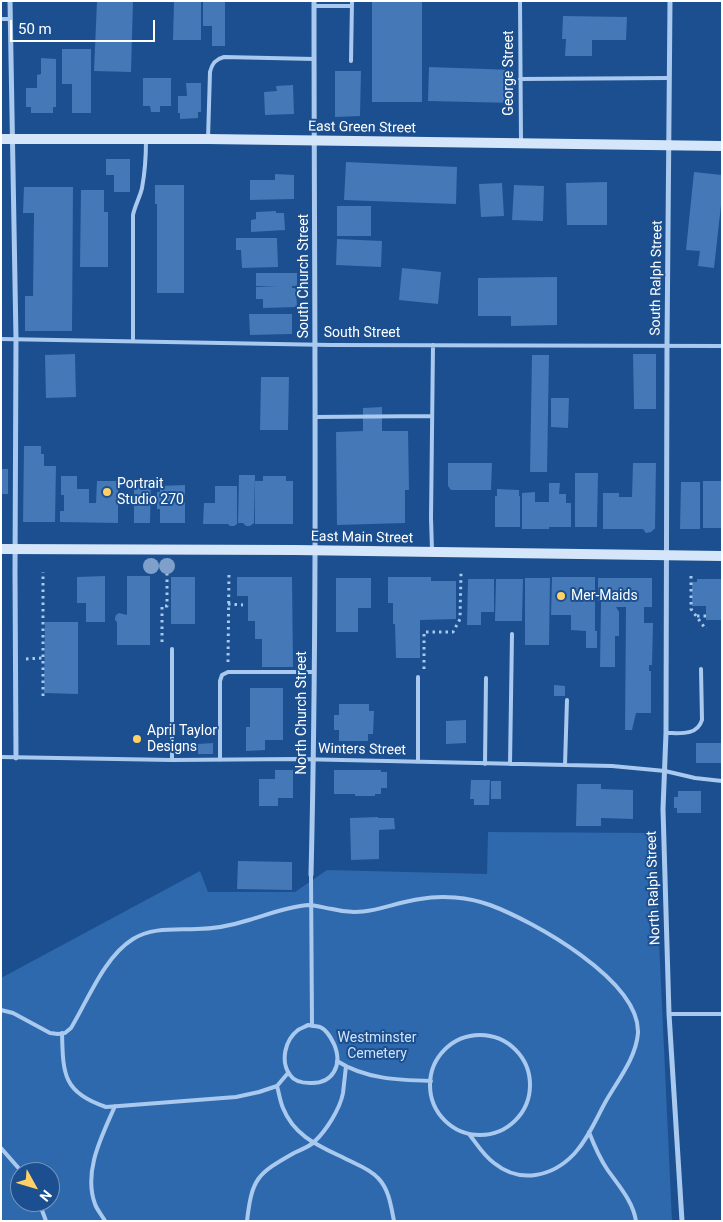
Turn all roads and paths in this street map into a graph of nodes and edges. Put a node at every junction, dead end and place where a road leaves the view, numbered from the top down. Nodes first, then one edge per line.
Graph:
1 (10, 1) edge
2 (520, 1) edge
3 (670, 1) edge
4 (314, 3) edge
5 (352, 4) edge
6 (1, 19) edge
7 (10, 19) junction
8 (314, 59) junction
9 (351, 61) dead end
10 (669, 78) junction
11 (520, 79) junction
12 (1, 139) edge
13 (12, 139) junction
14 (208, 139) junction
15 (146, 140) junction
16 (315, 141) junction
17 (521, 144) junction
18 (669, 145) junction
19 (722, 146) edge
20 (1, 339) edge
21 (16, 339) junction
22 (133, 341) junction
23 (315, 344) junction
24 (433, 345) junction
25 (667, 345) junction
26 (722, 346) edge
27 (432, 416) junction
28 (315, 417) junction
29 (1, 549) edge
30 (15, 549) junction
31 (315, 551) junction
32 (432, 552) junction
33 (667, 555) junction
34 (722, 556) edge
35 (43, 572) dead end
36 (166, 572) dead end
37 (229, 572) dead end
38 (461, 573) dead end
39 (691, 576) dead end
40 (228, 604) junction
41 (243, 605) dead end
42 (696, 616) junction
43 (706, 616) dead end
44 (707, 628) dead end
45 (512, 634) dead end
46 (162, 643) dead end
47 (172, 649) dead end
48 (702, 669) dead end
49 (228, 672) junction
50 (314, 672) junction
51 (418, 677) joint
52 (486, 678) dead end
53 (43, 696) dead end
54 (567, 700) dead end
55 (666, 733) junction
56 (1, 757) edge
57 (16, 758) junction
58 (172, 760) junction
59 (220, 760) junction
60 (314, 760) junction
61 (418, 762) junction
62 (485, 764) junction
63 (510, 764) junction
64 (565, 765) junction
65 (665, 771) junction
66 (722, 781) edge
67 (311, 876) joint
68 (311, 905) junction
69 (1, 1010) edge
70 (669, 1014) junction
71 (722, 1014) edge
72 (312, 1026) junction
73 (62, 1033) junction
74 (337, 1060) junction
75 (346, 1066) junction
76 (288, 1073) junction
77 (431, 1081) junction
78 (277, 1086) junction
79 (115, 1106) junction
80 (589, 1132) junction
81 (469, 1134) junction
82 (313, 1143) junction
83 (1, 1148) edge
84 (13, 1162) edge
85 (105, 1221) edge
86 (247, 1221) edge
87 (394, 1221) edge
88 (636, 1221) edge
89 (682, 1221) edge

1 - 7 street
2 - 11 lane, George Street
3 - 10 street, South Ralph Street
4 - 5 lane
4 - 8 street, South Church Street
5 - 9 lane
6 - 7 lane
7 - 13 street
8 - 14 lane
8 - 16 street, South Church Street
10 - 11 lane
10 - 18 street, South Ralph Street
11 - 17 lane, George Street
12 - 13 street, East Green Street
13 - 15 street, East Green Street
13 - 21 street
14 - 15 street, East Green Street
14 - 16 street, East Green Street
15 - 22 lane
16 - 17 street, East Green Street
16 - 23 street, South Church Street
17 - 18 street, East Green Street
18 - 19 street, East Green Street
18 - 25 street, South Ralph Street
20 - 21 lane, South Street
21 - 22 lane, South Street
21 - 30 street
22 - 23 lane, South Street
23 - 24 lane, South Street
23 - 28 street, South Church Street
24 - 25 lane, South Street
24 - 27 lane
25 - 26 lane, South Street
25 - 33 street, South Ralph Street
27 - 28 lane
27 - 32 lane
28 - 31 street, South Church Street
29 - 30 street, East Main Street
30 - 31 street, East Main Street
30 - 57 street
31 - 32 street, East Main Street
31 - 50 street, North Church Street
32 - 33 street, East Main Street
33 - 34 street, East Main Street
33 - 55 street, North Ralph Street
35 - 53 path
36 - 46 path
37 - 40 path
38 - 51 path
39 - 42 path
40 - 41 path
40 - 49 path
42 - 43 path
42 - 44 path
45 - 63 lane
47 - 58 lane
48 - 55 lane
49 - 50 lane
49 - 59 lane
50 - 60 street, North Church Street
51 - 61 lane
52 - 62 lane
54 - 64 lane
55 - 65 street, North Ralph Street
56 - 57 lane, Winters Street
57 - 58 lane, Winters Street
58 - 59 lane, Winters Street
59 - 60 lane, Winters Street
60 - 61 lane, Winters Street
60 - 67 street, North Church Street
61 - 62 lane, Winters Street
62 - 63 lane, Winters Street
63 - 64 lane, Winters Street
64 - 65 lane, Winters Street
65 - 66 lane, Winters Street
65 - 70 street, North Ralph Street
67 - 68 lane
68 - 72 lane
68 - 73 lane
68 - 80 lane
69 - 73 lane
70 - 71 lane
70 - 89 street, North Ralph Street
72 - 74 lane
72 - 76 lane
73 - 79 lane
74 - 75 lane
74 - 76 lane
75 - 77 lane
75 - 82 lane
76 - 78 lane
77 - 81 lane
77 - 81 lane
78 - 79 lane
78 - 82 lane
79 - 85 lane
80 - 81 lane
80 - 88 lane
82 - 86 lane
82 - 87 lane
83 - 84 lane

